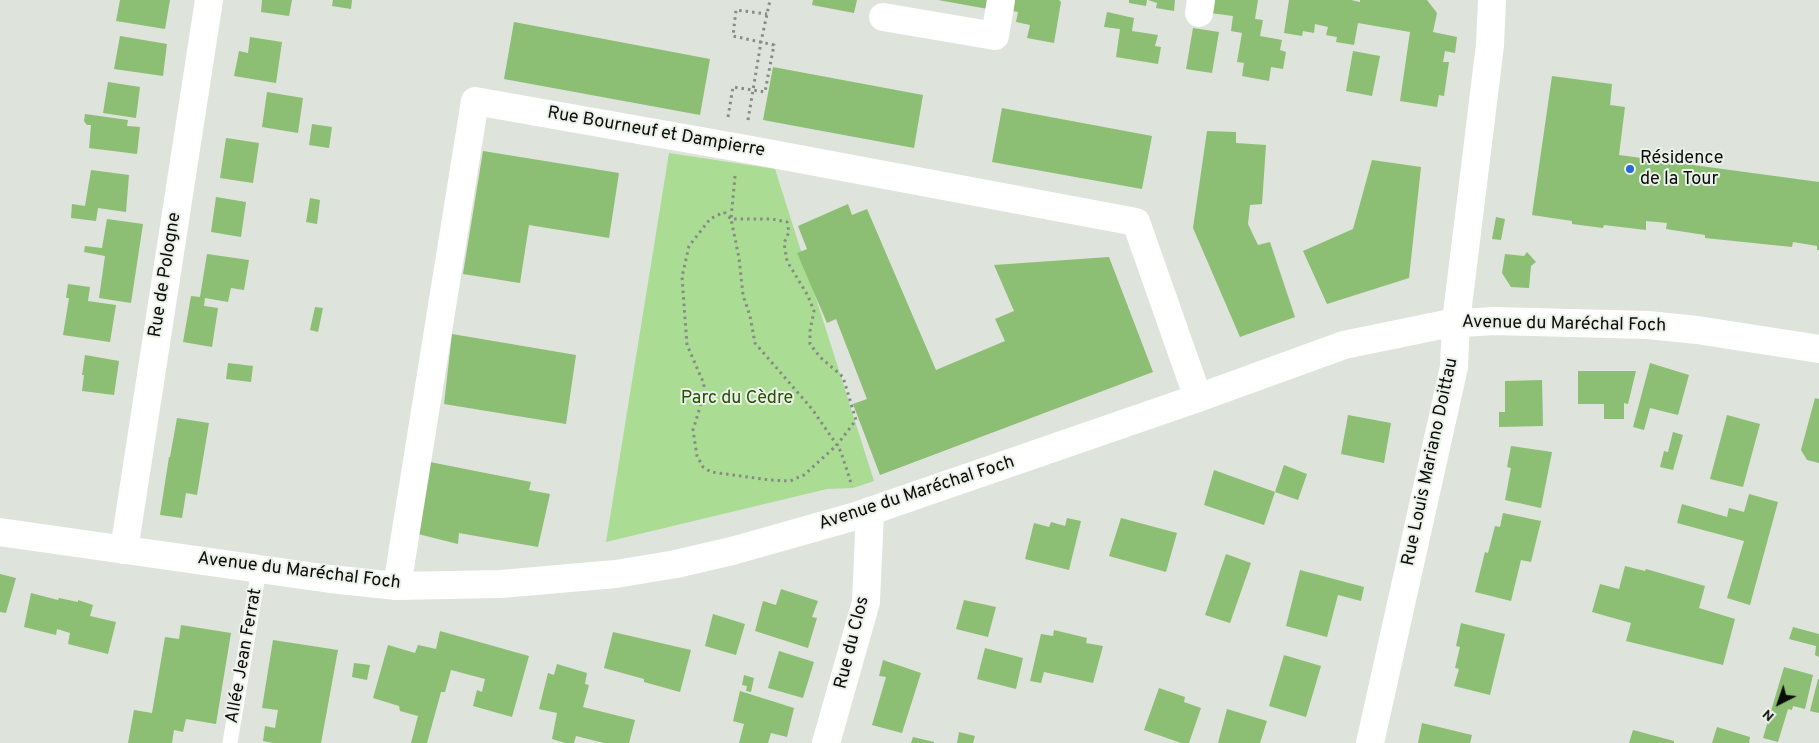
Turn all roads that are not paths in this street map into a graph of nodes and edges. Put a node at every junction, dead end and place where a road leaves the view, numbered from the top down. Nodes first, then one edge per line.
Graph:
1 (209, 0) edge
2 (1001, 0) edge
3 (1492, 0) edge
4 (884, 17) dead end
5 (1456, 322) junction
6 (1819, 349) edge
7 (1198, 398) junction
8 (863, 513) junction
9 (0, 532) edge
10 (124, 550) junction
11 (260, 569) junction
12 (397, 586) junction
13 (230, 743) edge
14 (826, 743) edge
15 (1370, 743) edge

1 - 10 street, Rue de Pologne
2 - 4 street
3 - 5 street, Rue Louis Mariano Doittau
5 - 6 street, Avenue du Maréchal Foch
5 - 7 street, Avenue du Maréchal Foch
5 - 15 street, Rue Louis Mariano Doittau
7 - 8 street, Avenue du Maréchal Foch
7 - 12 street, Rue Bourneuf et Dampierre
8 - 12 street, Avenue du Maréchal Foch
8 - 14 street, Rue du Clos
9 - 10 street, Avenue du Maréchal Foch
10 - 11 street, Avenue du Maréchal Foch
11 - 12 street, Avenue du Maréchal Foch
11 - 13 lane, Allée Jean Ferrat

